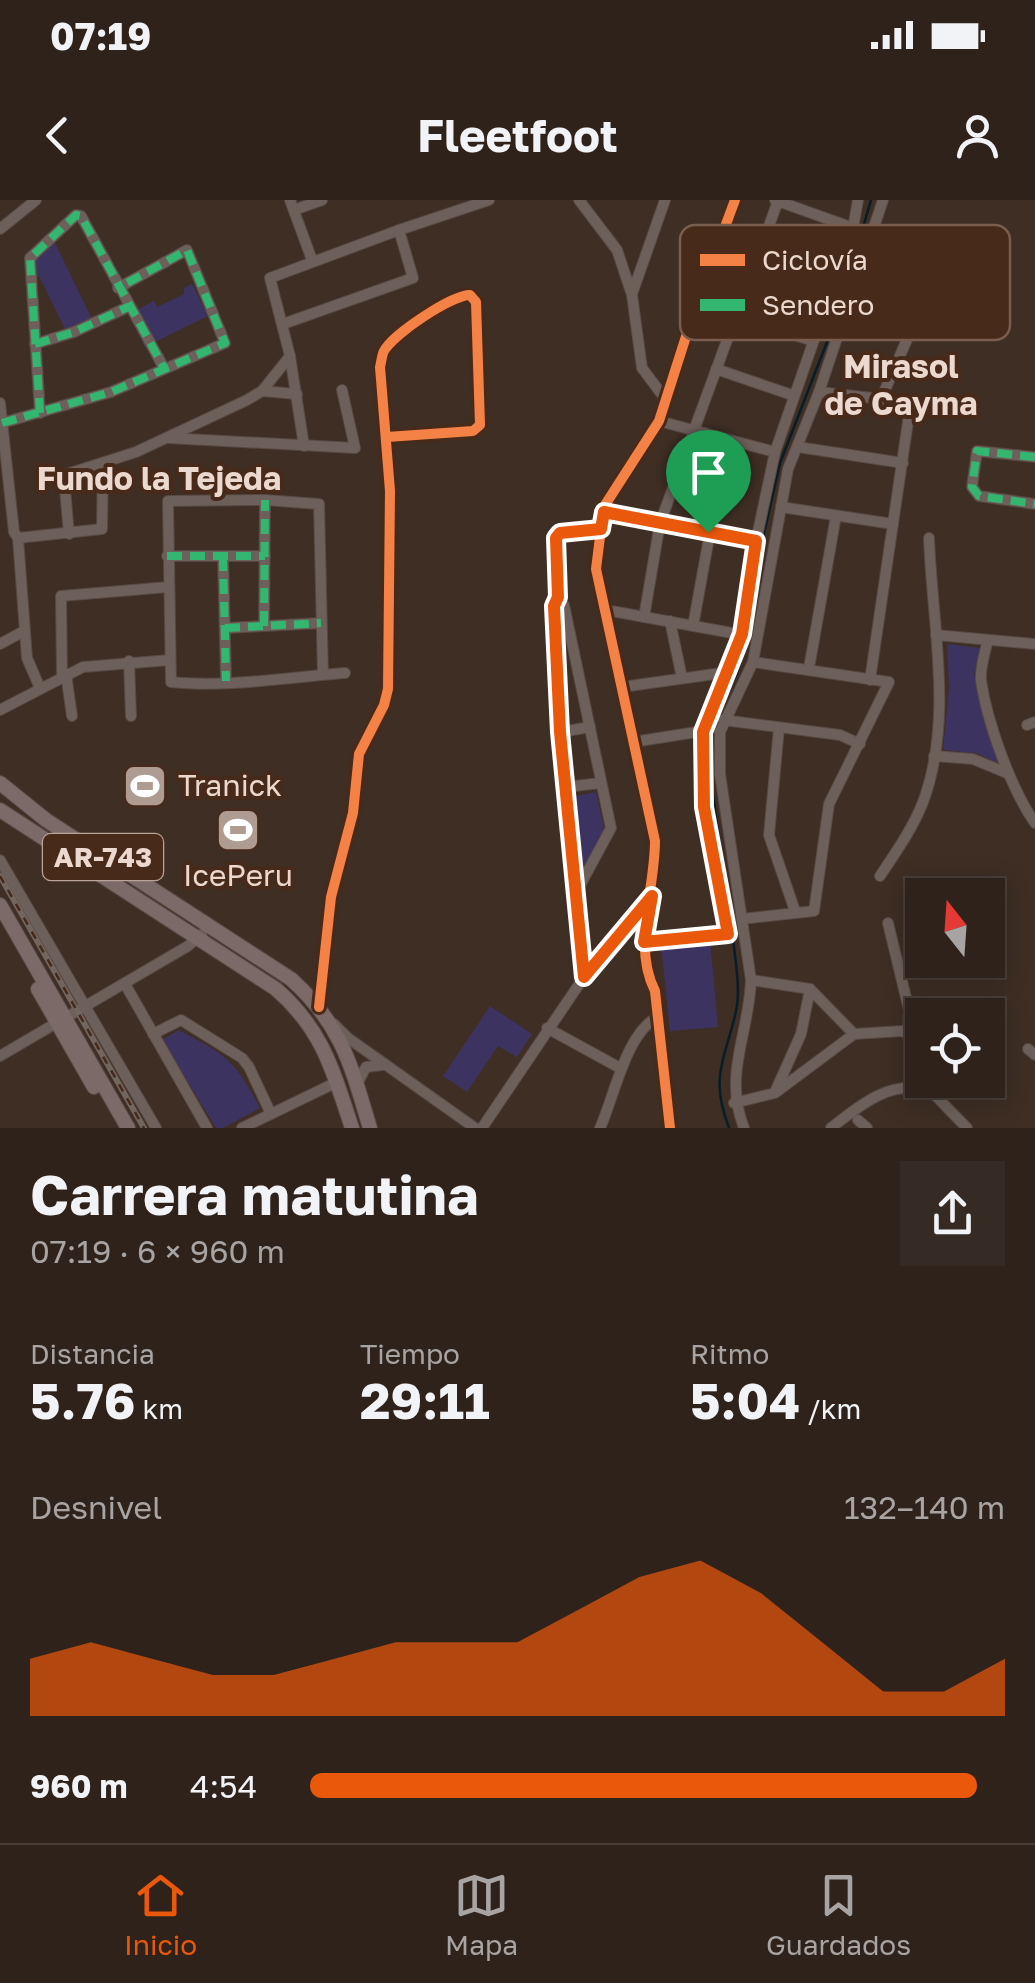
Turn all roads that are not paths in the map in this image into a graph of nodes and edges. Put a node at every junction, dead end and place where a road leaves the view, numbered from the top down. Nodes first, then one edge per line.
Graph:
1 (36, 200) edge
2 (322, 200) edge
3 (489, 200) edge
4 (579, 200) edge
5 (665, 200) edge
6 (735, 200) edge
7 (858, 200) edge
8 (883, 200) edge
9 (776, 201) edge
10 (797, 204) edge
11 (292, 205) edge
12 (726, 225) edge
13 (768, 225) edge
14 (846, 225) edge
15 (854, 225) edge
16 (876, 225) edge
17 (0, 229) edge
18 (399, 230) junction
19 (312, 260) junction
20 (118, 288) junction
21 (632, 295) junction
22 (128, 307) junction
23 (283, 324) junction
24 (685, 340) edge
25 (727, 340) edge
26 (810, 340) edge
27 (837, 340) edge
28 (907, 340) edge
29 (813, 341) joint
30 (36, 344) junction
31 (290, 356) junction
32 (164, 368) junction
33 (716, 369) junction
34 (342, 390) dead end
35 (262, 392) junction
36 (818, 392) junction
37 (297, 394) junction
38 (792, 395) junction
39 (881, 399) junction
40 (666, 400) junction
41 (0, 403) edge
42 (40, 412) junction
43 (659, 421) junction
44 (2, 423) edge
45 (700, 432) junction
46 (387, 437) junction
47 (167, 438) junction
48 (304, 446) junction
49 (798, 447) junction
50 (774, 452) junction
51 (1035, 457) edge
52 (104, 462) junction
53 (903, 464) junction
54 (264, 500) junction
55 (1035, 504) edge
56 (781, 507) junction
57 (604, 512) junction
58 (836, 516) junction
59 (660, 523) junction
60 (893, 524) junction
61 (601, 529) junction
62 (708, 532) junction
63 (69, 534) junction
64 (18, 538) junction
65 (928, 538) dead end
66 (756, 541) junction
67 (167, 556) junction
68 (224, 556) junction
69 (265, 556) junction
70 (168, 587) junction
71 (558, 597) junction
72 (606, 610) junction
73 (644, 617) junction
74 (670, 621) junction
75 (321, 623) junction
76 (264, 626) junction
77 (693, 626) junction
78 (225, 628) junction
79 (24, 632) junction
80 (742, 634) junction
81 (936, 635) junction
82 (988, 640) junction
83 (0, 644) edge
84 (1035, 644) edge
85 (170, 660) junction
86 (129, 661) junction
87 (753, 662) junction
88 (809, 668) junction
89 (729, 672) junction
90 (345, 673) dead end
91 (64, 675) junction
92 (322, 675) junction
93 (682, 678) junction
94 (870, 680) junction
95 (226, 681) junction
96 (622, 687) junction
97 (40, 688) junction
98 (0, 710) edge
99 (72, 716) dead end
100 (131, 716) dead end
101 (723, 720) junction
102 (590, 727) junction
103 (779, 728) junction
104 (560, 732) junction
105 (703, 732) junction
106 (634, 742) junction
107 (860, 744) junction
108 (934, 756) junction
109 (1009, 774) junction
110 (601, 782) junction
111 (0, 783) edge
112 (566, 787) junction
113 (0, 810) edge
114 (1035, 823) edge
115 (0, 860) edge
116 (880, 876) dead end
117 (576, 893) junction
118 (652, 896) junction
119 (0, 905) edge
120 (796, 911) junction
121 (742, 919) junction
122 (0, 923) edge
123 (888, 923) dead end
124 (209, 926) junction
125 (196, 939) junction
126 (644, 942) junction
127 (584, 977) junction
128 (751, 980) junction
129 (124, 984) junction
130 (810, 989) junction
131 (905, 998) edge
132 (84, 1007) junction
133 (319, 1007) junction
134 (658, 1017) junction
135 (61, 1020) junction
136 (330, 1020) junction
137 (548, 1028) junction
138 (905, 1033) edge
139 (154, 1034) junction
140 (854, 1034) junction
141 (0, 1056) edge
142 (387, 1067) junction
143 (620, 1068) junction
144 (337, 1082) junction
145 (357, 1085) junction
146 (905, 1088) edge
147 (775, 1093) junction
148 (939, 1098) edge
149 (734, 1102) junction
150 (271, 1114) junction
151 (602, 1127) edge
152 (118, 1128) edge
153 (128, 1128) edge
154 (156, 1128) edge
155 (208, 1128) edge
156 (242, 1128) edge
157 (352, 1128) edge
158 (370, 1128) edge
159 (478, 1128) edge
160 (670, 1128) edge
161 (744, 1128) edge
162 (831, 1128) edge
163 (967, 1128) edge

1 - 17 street
2 - 11 street
3 - 18 street
4 - 21 street
5 - 21 street
6 - 12 street
7 - 15 street
8 - 16 street
9 - 10 street
9 - 13 street
10 - 14 street
11 - 19 street
18 - 19 street
18 - 23 street
19 - 23 street
20 - 22 street
20 - 30 street
20 - 32 street
21 - 40 street
22 - 30 street
22 - 32 street
23 - 31 street
24 - 40 street
25 - 33 street
26 - 29 street
27 - 36 street
28 - 39 street
29 - 38 street
30 - 42 street
31 - 35 street
31 - 37 street
32 - 42 street
33 - 38 street
33 - 45 street
34 - 48 street
35 - 37 street
35 - 47 street
36 - 39 street
36 - 49 street
37 - 48 street
38 - 50 street
39 - 53 street
40 - 43 street
41 - 44 street
42 - 44 street
43 - 45 street
43 - 57 street
44 - 64 street
45 - 50 street
45 - 59 street
45 - 62 street
46 - 46 street
46 - 133 street
47 - 48 street
47 - 52 street
49 - 53 street
49 - 56 street
50 - 66 street
51 - 55 street
52 - 63 street
52 - 63 street
53 - 60 street
54 - 67 street
54 - 69 street
54 - 75 street
56 - 58 street
56 - 87 street
57 - 59 street
57 - 61 street
58 - 60 street
58 - 88 street
59 - 62 street
59 - 73 street
60 - 94 street
61 - 71 street
61 - 72 street
62 - 66 street
62 - 77 street
63 - 64 street
64 - 79 street
65 - 81 street
66 - 80 street
67 - 68 street
67 - 70 street
68 - 69 street
68 - 78 street
69 - 76 street
70 - 85 street
70 - 91 street
71 - 102 street
71 - 104 street
72 - 73 street
72 - 96 street
73 - 74 street
74 - 77 street
74 - 93 street
75 - 76 street
75 - 92 street
76 - 78 street
77 - 80 street
78 - 95 street
79 - 83 street
79 - 97 street
80 - 89 street
81 - 82 street
81 - 108 street
82 - 84 street
82 - 109 street
85 - 86 street
85 - 95 street
86 - 91 street
86 - 100 street
87 - 88 street
87 - 101 street
88 - 94 street
89 - 93 street
89 - 105 street
90 - 92 street
91 - 97 street
91 - 99 street
92 - 95 street
93 - 96 street
94 - 107 street
96 - 106 street
97 - 98 street
101 - 103 street
101 - 121 street
102 - 104 street
102 - 110 street
103 - 107 street
103 - 120 street
104 - 112 street
105 - 106 street
105 - 126 street
106 - 118 street
107 - 120 street
108 - 109 street
108 - 116 street
109 - 114 street
110 - 112 street
110 - 117 street
111 - 124 main road, AR-743
112 - 117 street
113 - 125 main road, AR-743
115 - 132 street
117 - 127 street
118 - 126 street
118 - 127 street
119 - 135 main road
120 - 121 street
121 - 128 street
122 - 135 main road
123 - 131 street
124 - 125 street
124 - 133 main road, AR-743
125 - 129 street
125 - 144 main road, AR-743
126 - 134 street
127 - 137 street
128 - 130 street
128 - 149 street
129 - 132 street
129 - 139 street
130 - 140 street
130 - 147 street
132 - 135 street
132 - 154 street
133 - 136 main road, AR-743
134 - 143 street
134 - 160 street
135 - 141 street
135 - 152 main road
135 - 153 main road
136 - 142 street
136 - 145 main road, AR-743
137 - 143 street
137 - 159 street
138 - 140 street
139 - 150 street
139 - 155 street
140 - 147 street
142 - 145 street
142 - 159 street
143 - 151 street
144 - 150 street
144 - 157 main road, AR-743
145 - 158 main road, AR-743
146 - 162 street
147 - 149 street
148 - 163 street
149 - 161 street
150 - 156 street

